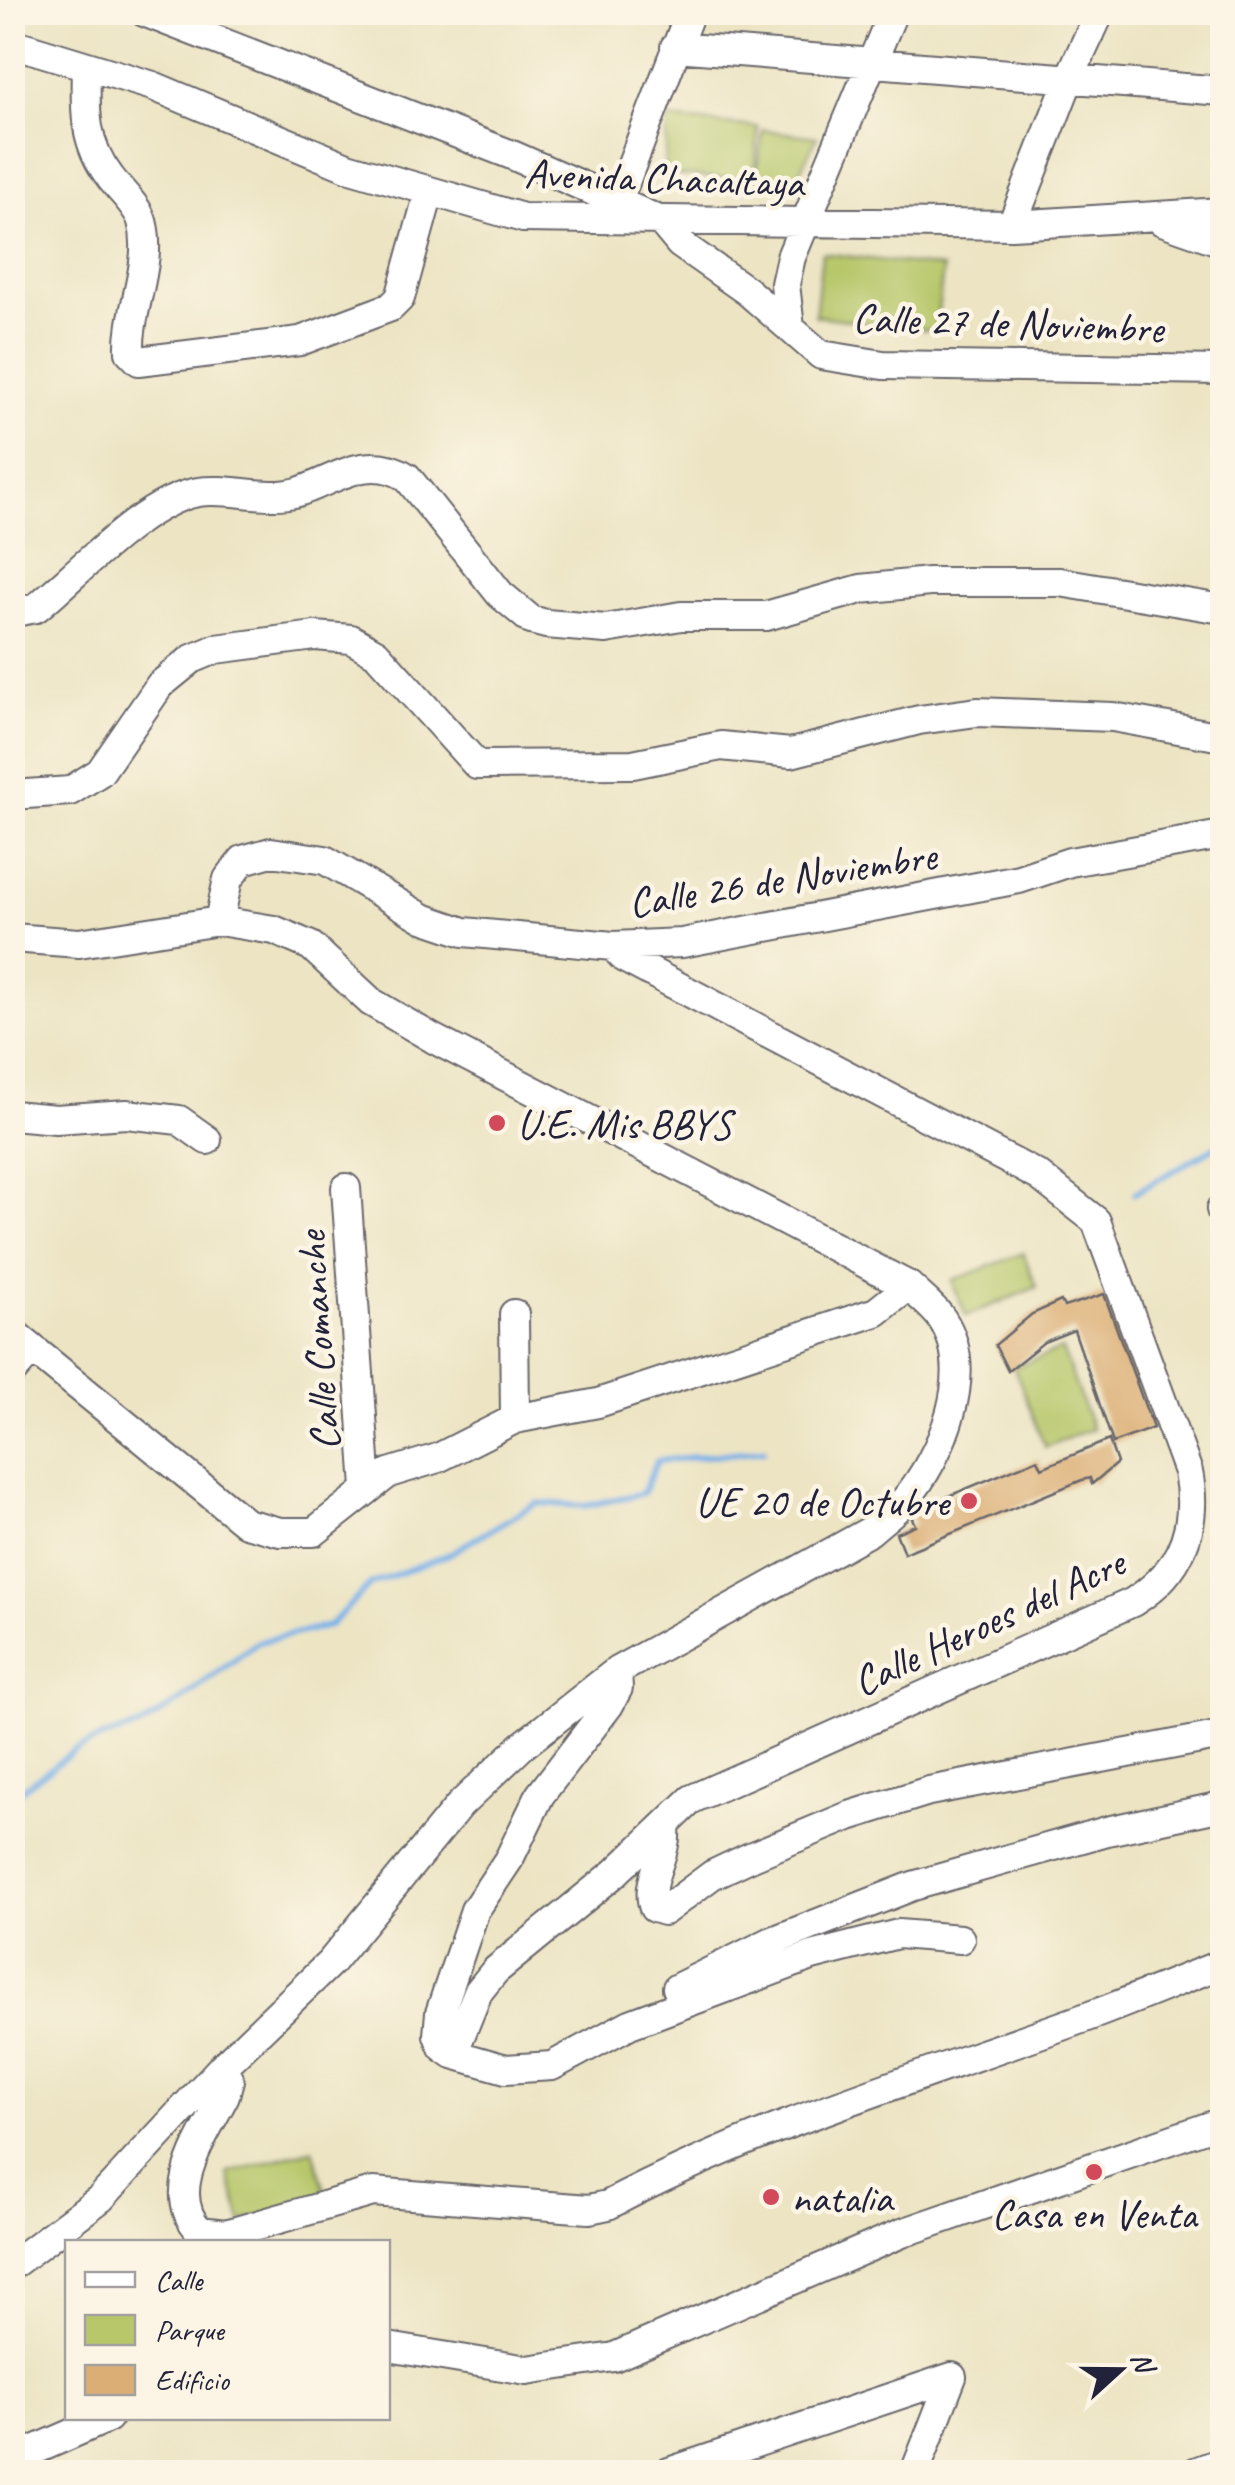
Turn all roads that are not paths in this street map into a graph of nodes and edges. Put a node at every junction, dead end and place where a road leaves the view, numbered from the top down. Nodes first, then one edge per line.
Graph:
1 (144, 12) edge
2 (690, 12) edge
3 (893, 12) edge
4 (1100, 12) edge
5 (12, 43) edge
6 (675, 46) junction
7 (870, 64) junction
8 (86, 66) junction
9 (1069, 79) junction
10 (1222, 91) edge
11 (429, 193) junction
12 (614, 211) junction
13 (1222, 212) edge
14 (1153, 218) junction
15 (804, 221) junction
16 (661, 222) junction
17 (1012, 225) junction
18 (1222, 242) edge
19 (790, 328) junction
20 (1222, 370) edge
21 (12, 603) edge
22 (1222, 609) edge
23 (1222, 736) edge
24 (12, 795) edge
25 (1222, 835) edge
26 (219, 922) junction
27 (12, 938) edge
28 (613, 946) junction
29 (12, 1115) edge
30 (208, 1140) dead end
31 (346, 1188) dead end
32 (909, 1286) junction
33 (514, 1314) dead end
34 (22, 1341) edge
35 (12, 1372) edge
36 (515, 1418) junction
37 (367, 1488) junction
38 (617, 1670) junction
39 (1222, 1735) edge
40 (1222, 1806) edge
41 (665, 1828) junction
42 (960, 1939) dead end
43 (1222, 1964) edge
44 (454, 2054) junction
45 (576, 2058) junction
46 (223, 2066) junction
47 (1218, 2121) edge
48 (12, 2265) edge
49 (390, 2347) edge
50 (103, 2420) edge
51 (12, 2460) edge
52 (669, 2472) edge
53 (915, 2472) edge

1 - 12 street
2 - 6 street
3 - 7 street
4 - 9 street
5 - 8 street, Avenida Chacaltaya
6 - 7 street
6 - 12 street
7 - 9 street
7 - 15 street
8 - 11 street, Avenida Chacaltaya
8 - 11 street
9 - 10 street
9 - 17 street
11 - 12 street, Avenida Chacaltaya
12 - 16 street
13 - 14 street, Avenida Chacaltaya
14 - 17 street, Avenida Chacaltaya
14 - 18 street
15 - 16 street, Avenida Chacaltaya
15 - 17 street, Avenida Chacaltaya
15 - 19 street
16 - 19 street, Calle 27 de Noviembre
19 - 20 street, Calle 27 de Noviembre
21 - 22 street
23 - 24 street
25 - 28 street, Calle 26 de Noviembre
26 - 27 street
26 - 28 street, Calle 26 de Noviembre
26 - 32 street
28 - 41 street, Calle Heroes del Acre
29 - 30 street
31 - 37 street, Calle Comanche
32 - 36 street
32 - 38 street
33 - 36 street
34 - 35 street
34 - 37 street
36 - 37 street
38 - 44 street
38 - 46 street
39 - 41 street
40 - 45 street
41 - 44 street, Calle Heroes del Acre
42 - 45 street
43 - 46 street
44 - 45 street
46 - 48 street
47 - 49 street
50 - 51 street
52 - 53 street

